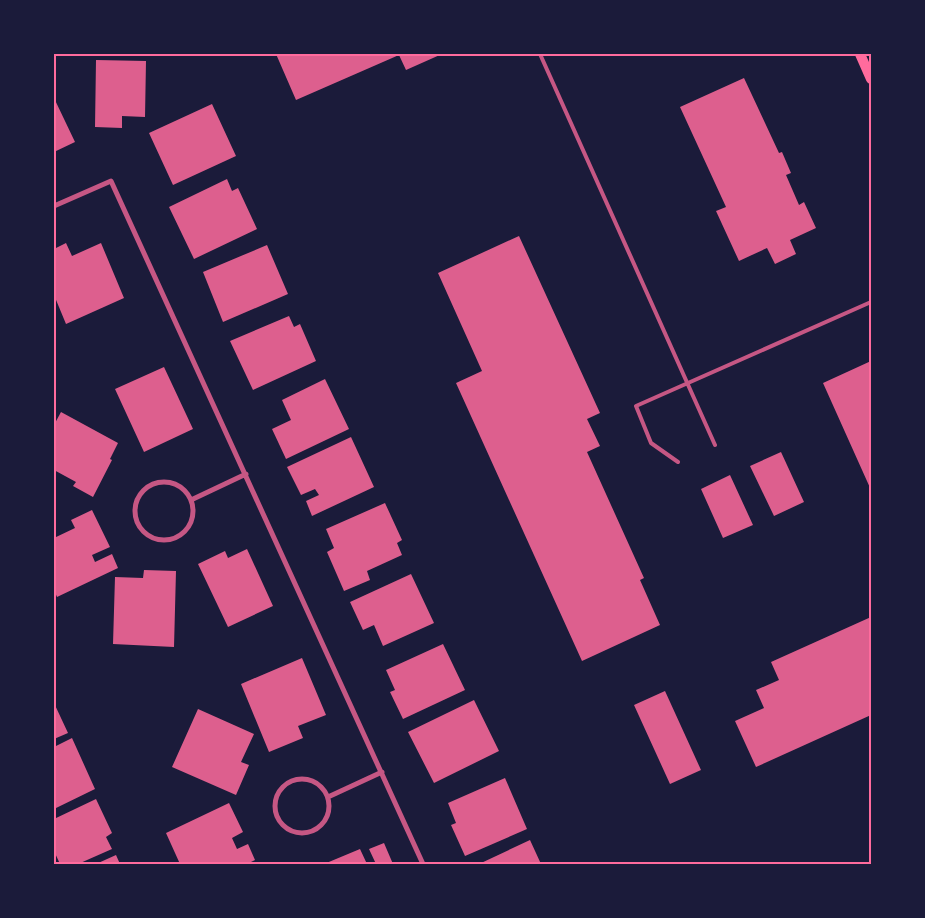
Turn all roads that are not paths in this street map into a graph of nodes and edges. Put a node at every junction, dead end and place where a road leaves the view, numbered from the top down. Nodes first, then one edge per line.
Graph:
1 (540, 54) edge
2 (860, 54) edge
3 (871, 79) edge
4 (54, 206) edge
5 (871, 302) edge
6 (687, 383) junction
7 (715, 446) dead end
8 (678, 462) dead end
9 (246, 474) junction
10 (191, 500) junction
11 (382, 772) junction
12 (328, 797) junction
13 (423, 864) edge

1 - 6 lane
2 - 3 main road
4 - 9 street
5 - 6 lane
6 - 7 lane
6 - 8 lane
9 - 10 street
9 - 11 street
10 - 10 street
11 - 12 street
11 - 13 street
12 - 12 street

